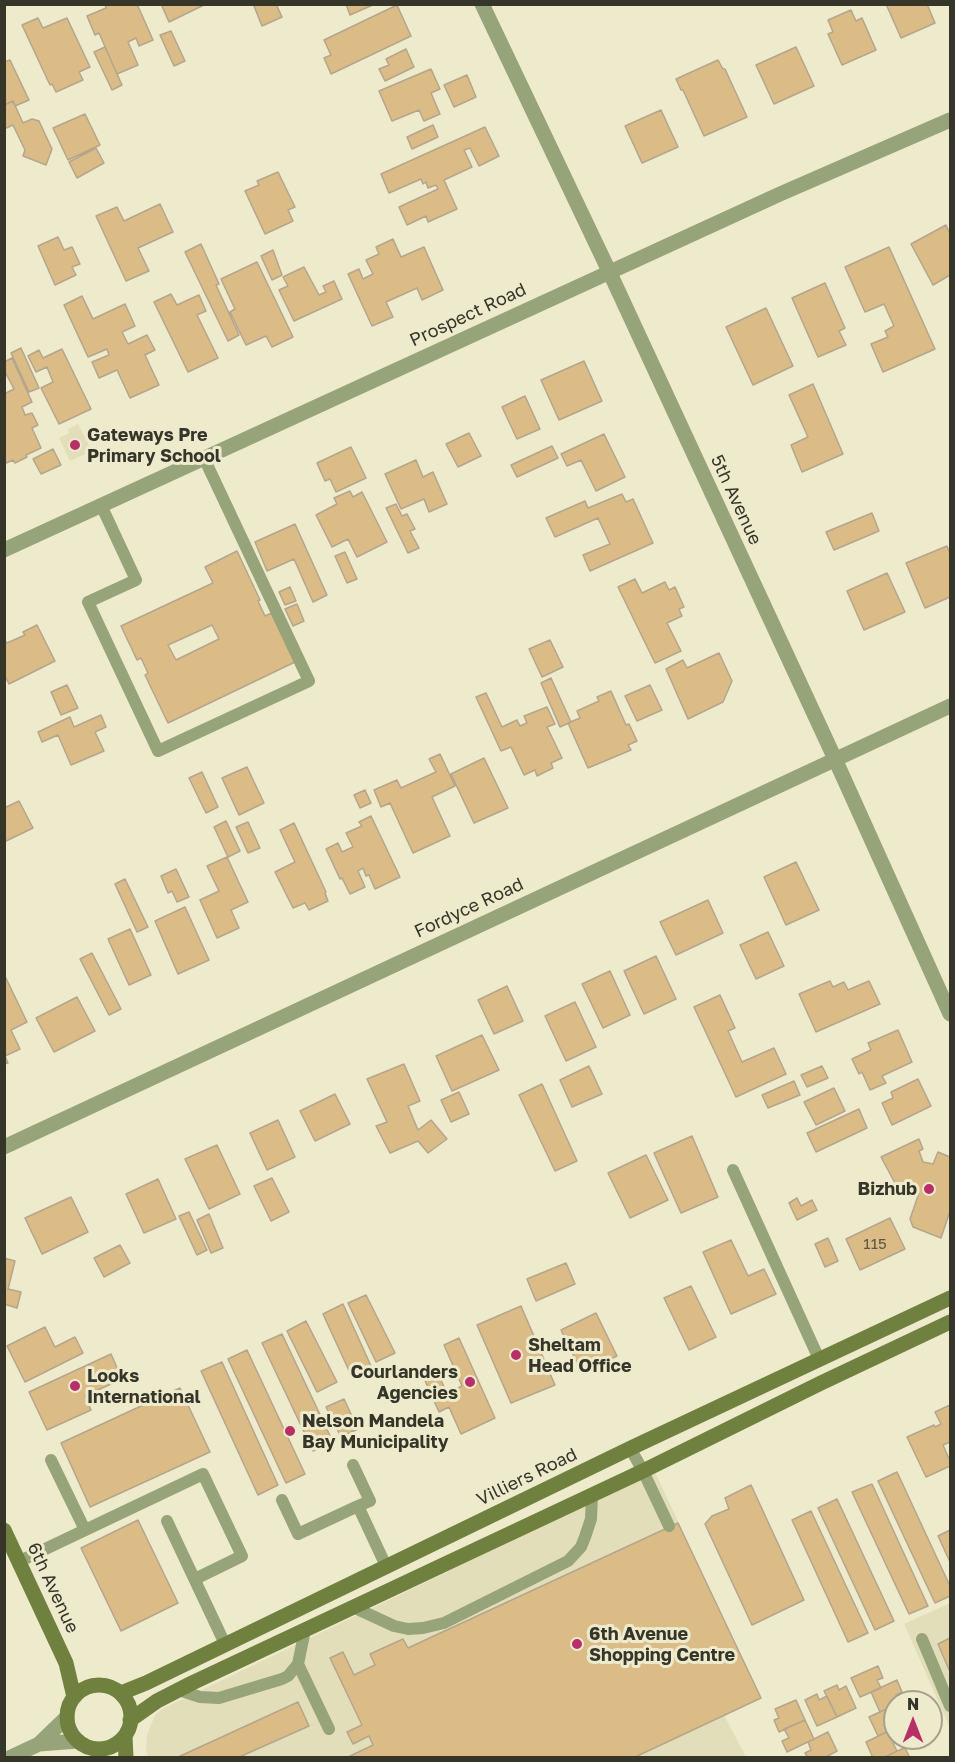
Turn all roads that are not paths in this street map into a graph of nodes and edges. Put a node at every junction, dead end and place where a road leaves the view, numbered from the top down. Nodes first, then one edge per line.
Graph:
1 (482, 4) edge
2 (951, 120) edge
3 (609, 271) junction
4 (204, 458) junction
5 (101, 505) junction
6 (4, 550) edge
7 (951, 706) edge
8 (835, 759) junction
9 (951, 1014) edge
10 (4, 1147) edge
11 (733, 1170) dead end
12 (951, 1298) edge
13 (951, 1322) edge
14 (819, 1359) junction
15 (630, 1448) junction
16 (51, 1460) dead end
17 (353, 1465) dead end
18 (643, 1471) junction
19 (592, 1495) junction
20 (282, 1500) dead end
21 (358, 1506) junction
22 (167, 1521) dead end
23 (669, 1526) dead end
24 (4, 1530) edge
25 (85, 1530) junction
26 (20, 1561) junction
27 (386, 1566) junction
28 (195, 1579) junction
29 (353, 1607) junction
30 (305, 1630) junction
31 (922, 1640) dead end
32 (225, 1644) junction
33 (66, 1663) junction
34 (298, 1664) junction
35 (95, 1685) junction
36 (179, 1690) junction
37 (121, 1693) junction
38 (74, 1697) junction
39 (951, 1707) edge
40 (67, 1717) junction
41 (130, 1720) junction
42 (329, 1728) dead end
43 (125, 1736) junction
44 (78, 1741) junction
45 (39, 1744) junction
46 (108, 1753) edge
47 (9, 1758) edge
48 (126, 1758) edge

1 - 3 street, 5th Avenue
2 - 3 street, Prospect Road
3 - 4 street, Prospect Road
3 - 8 street, 5th Avenue
4 - 5 street, Prospect Road
4 - 5 lane
5 - 6 street, Prospect Road
7 - 8 street, Fordyce Road
8 - 9 street, 5th Avenue
8 - 10 street, Fordyce Road
11 - 14 lane
12 - 14 street, Villiers Road
13 - 18 street
14 - 15 street, Villiers Road
15 - 18 lane
15 - 27 street, Villiers Road
16 - 25 lane
17 - 21 lane
18 - 19 street
18 - 23 lane
19 - 29 street
19 - 29 lane
20 - 21 lane
21 - 27 lane
22 - 28 lane
24 - 26 street, 6th Avenue
25 - 26 lane
25 - 28 lane
26 - 33 street, 6th Avenue
27 - 32 street, Villiers Road
28 - 32 lane
29 - 30 street
30 - 34 lane
30 - 36 street
31 - 39 lane
32 - 37 street, Villiers Road
33 - 35 street, 6th Avenue
33 - 38 street, 6th Avenue
34 - 36 lane
34 - 42 lane
35 - 37 street, 6th Avenue
35 - 38 street
36 - 41 street
37 - 41 street
38 - 40 street
40 - 44 street
40 - 45 street
41 - 43 street
43 - 46 street
43 - 48 street
44 - 45 street
44 - 46 street
45 - 47 street

